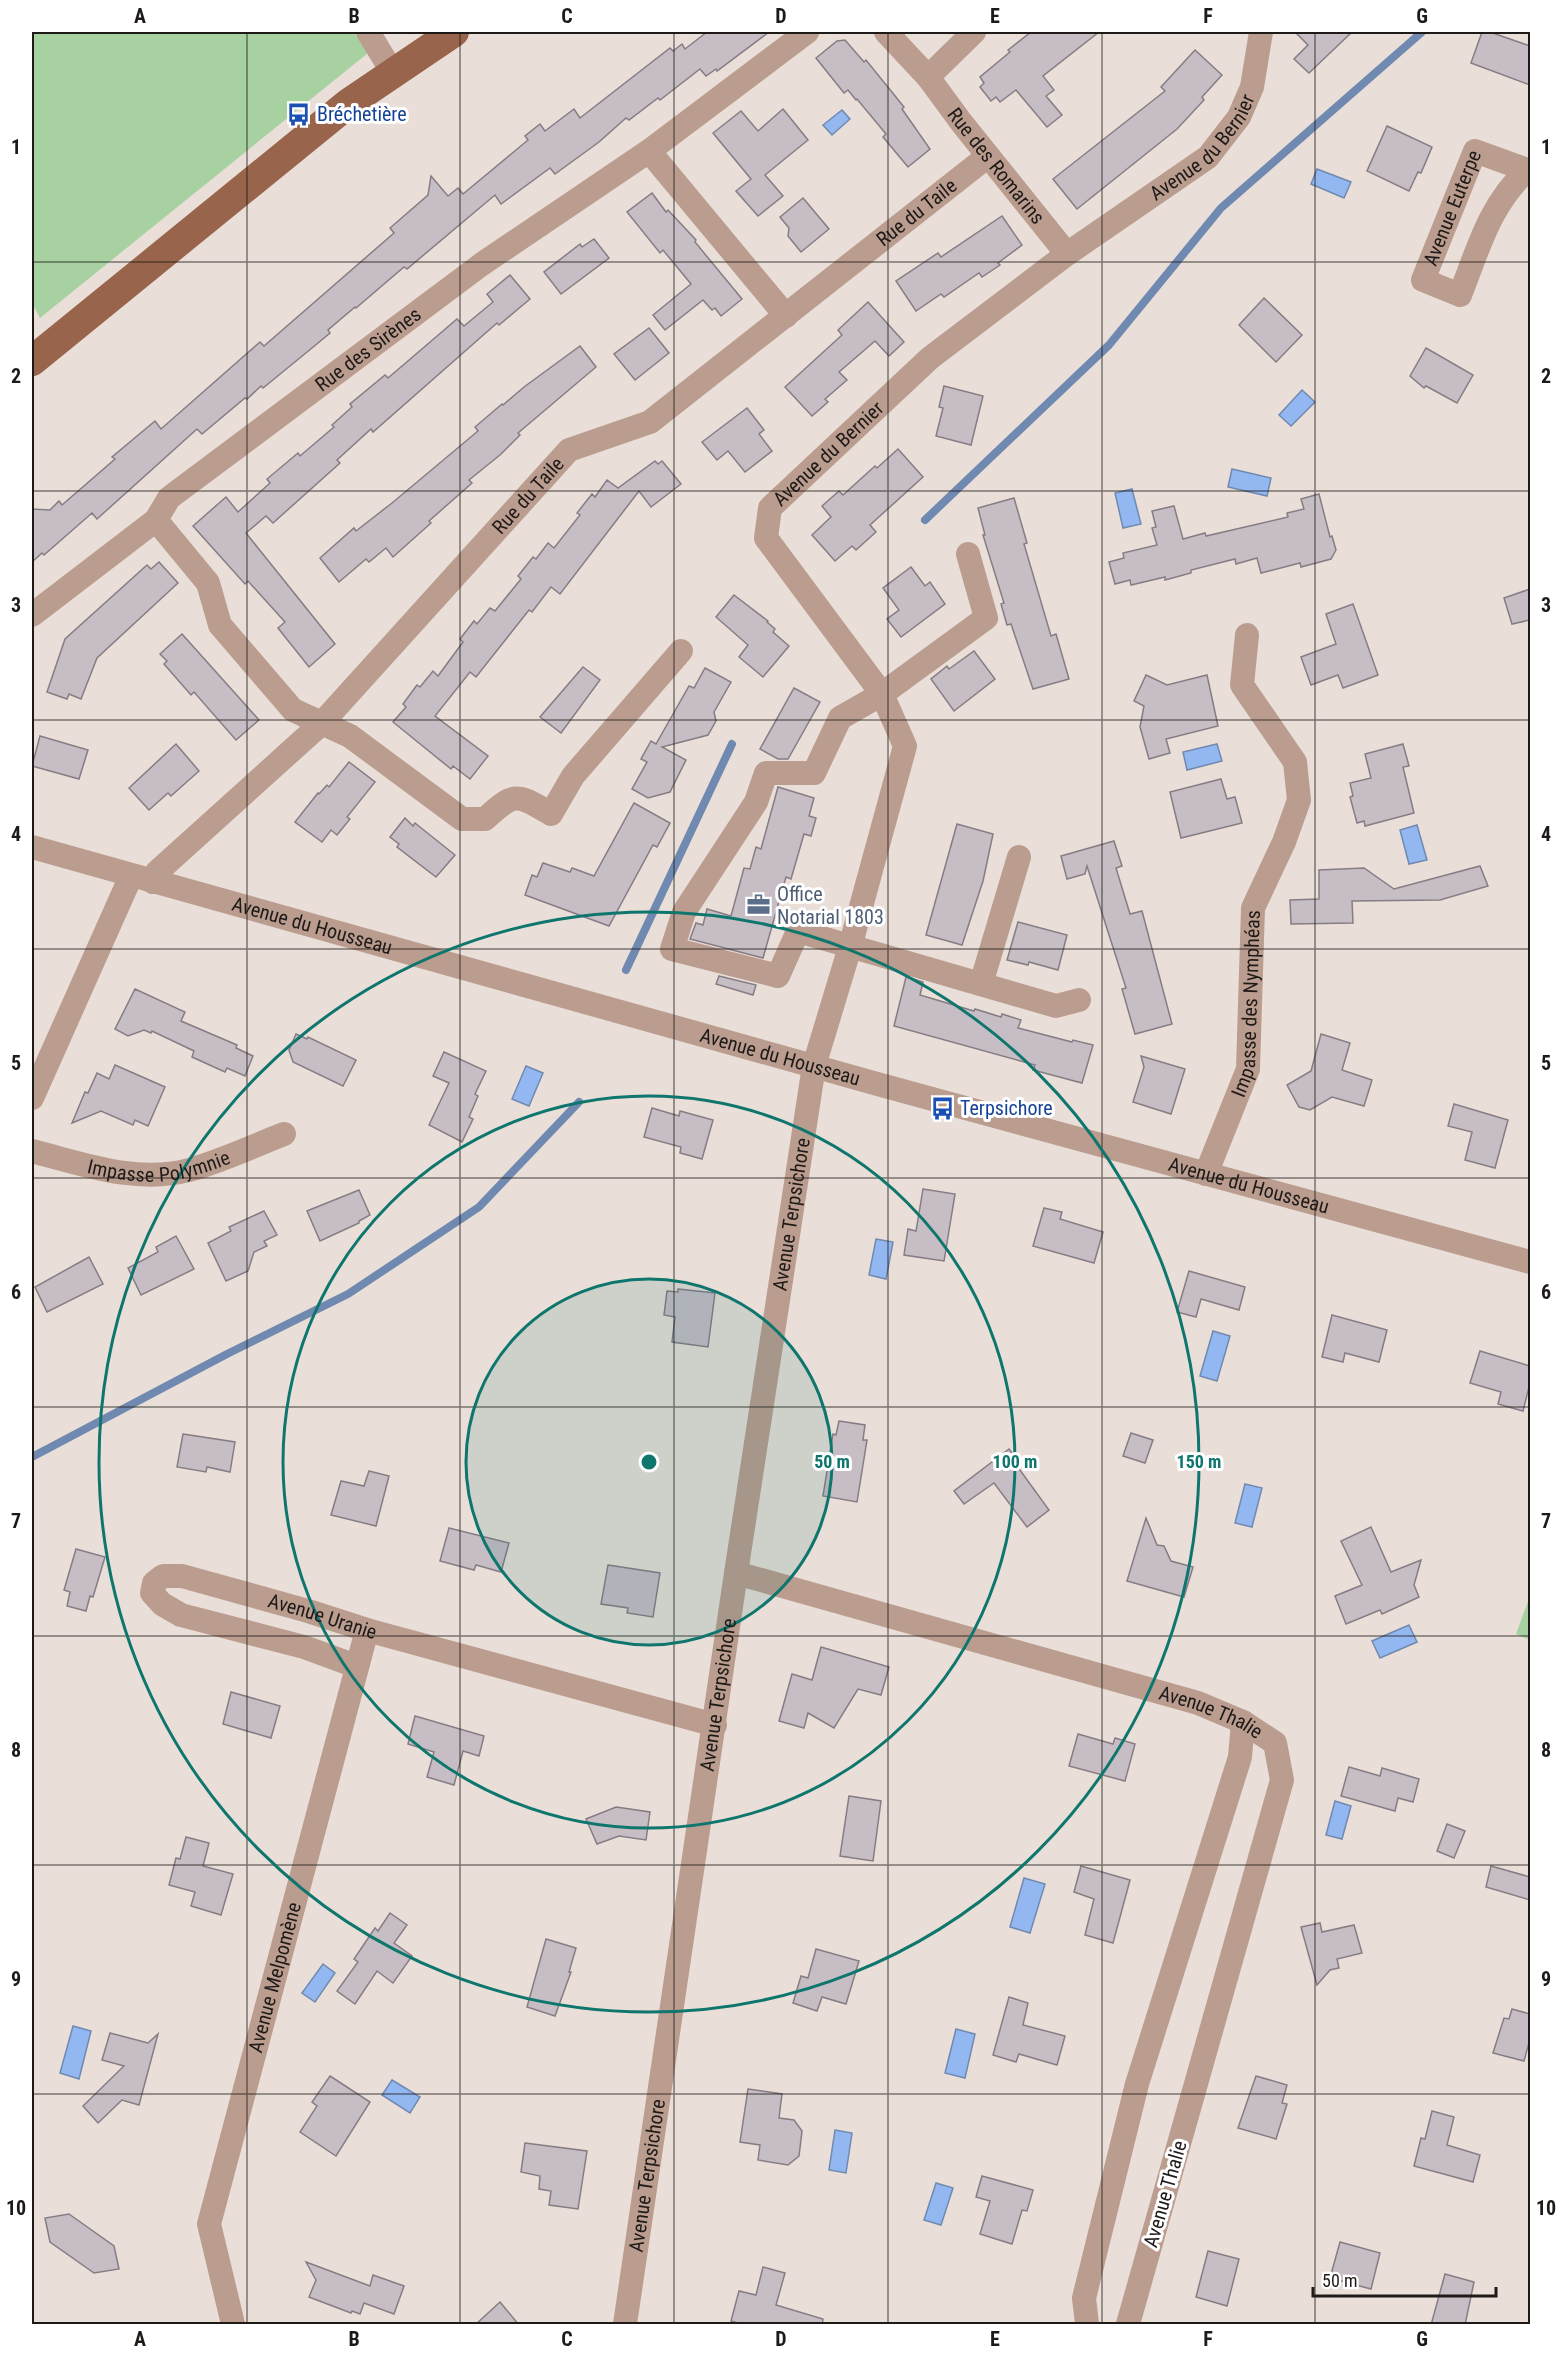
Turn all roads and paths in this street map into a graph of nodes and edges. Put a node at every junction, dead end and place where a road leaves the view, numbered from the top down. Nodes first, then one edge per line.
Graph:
1 (368, 32) edge
2 (454, 32) edge
3 (807, 32) edge
4 (886, 32) edge
5 (974, 32) edge
6 (1261, 32) edge
7 (393, 73) junction
8 (928, 78) junction
9 (649, 151) junction
10 (988, 156) junction
11 (1529, 170) edge
12 (1067, 254) junction
13 (786, 316) junction
14 (32, 361) edge
15 (156, 520) junction
16 (968, 554) dead end
17 (32, 615) edge
18 (1247, 635) dead end
19 (681, 651) dead end
20 (882, 694) junction
21 (322, 723) junction
22 (32, 847) edge
23 (1019, 857) dead end
24 (142, 879) junction
25 (850, 947) junction
26 (981, 984) junction
27 (1079, 1000) dead end
28 (814, 1066) junction
29 (32, 1098) edge
30 (284, 1134) dead end
31 (32, 1151) edge
32 (1206, 1174) junction
33 (1530, 1262) edge
34 (736, 1573) junction
35 (367, 1630) junction
36 (356, 1666) junction
37 (1243, 1722) junction
38 (715, 1725) junction
39 (233, 2325) edge
40 (625, 2325) edge
41 (1087, 2325) edge
42 (1128, 2325) edge

1 - 7 street
2 - 7 main road
3 - 9 street, Rue des Sirènes
4 - 8 street, Rue des Romarins
5 - 8 street
6 - 12 street, Avenue du Bernier
7 - 14 main road
8 - 10 street, Rue des Romarins
9 - 13 street
9 - 15 street, Rue des Sirènes
10 - 12 street, Rue des Romarins
10 - 13 street, Rue du Taile
11 - 11 street, Avenue Euterpe
12 - 20 street, Avenue du Bernier
13 - 21 street, Rue du Taile
15 - 17 street, Rue des Sirènes
15 - 21 street
16 - 20 street
18 - 32 street, Impasse des Nymphéas
19 - 21 street
20 - 25 street, Avenue du Bernier
20 - 25 street
21 - 24 street, Rue du Taile
22 - 24 street, Avenue du Housseau
23 - 26 street
24 - 28 street, Avenue du Housseau
24 - 29 street, Rue du Taile
25 - 26 street
25 - 28 street, Avenue du Bernier
26 - 27 street
28 - 32 street, Avenue du Housseau
28 - 34 street, Avenue Terpsichore
30 - 31 street, Impasse Polymnie
32 - 33 street, Avenue du Housseau
34 - 37 street, Avenue Thalie
34 - 38 street, Avenue Terpsichore
35 - 36 street, Avenue Melpomène
35 - 36 street, Avenue Uranie
35 - 38 street, Avenue Uranie
36 - 39 street, Avenue Melpomène
37 - 41 street
37 - 42 street, Avenue Thalie
38 - 40 street, Avenue Terpsichore

